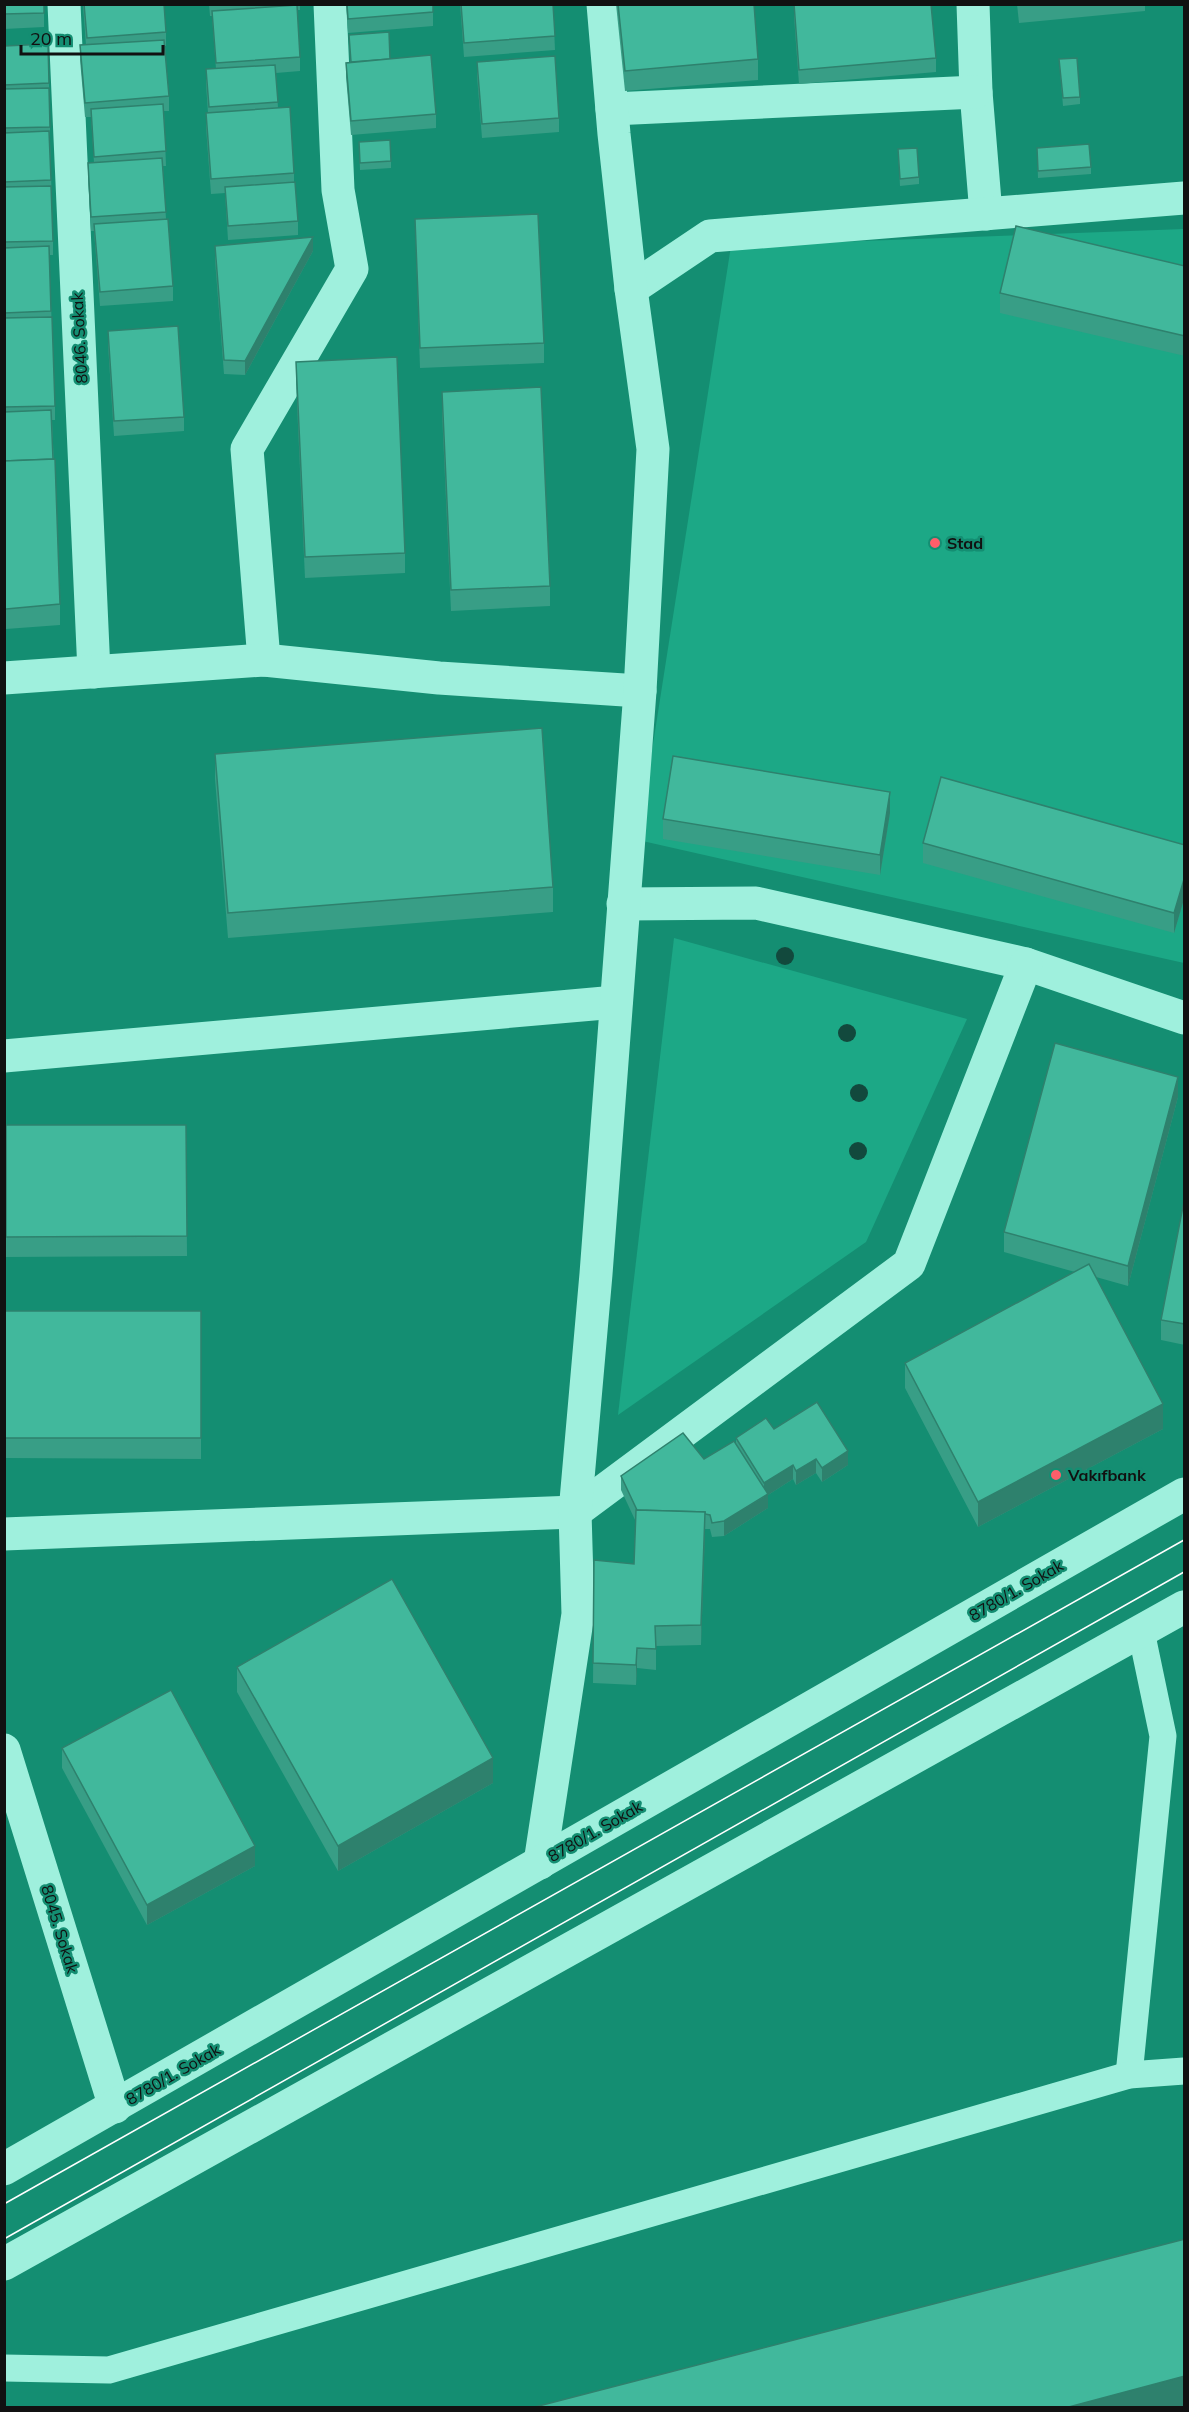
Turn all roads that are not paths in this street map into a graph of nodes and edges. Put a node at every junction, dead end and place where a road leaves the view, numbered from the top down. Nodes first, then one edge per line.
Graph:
1 (64, 4) edge
2 (330, 4) edge
3 (603, 4) edge
4 (973, 4) edge
5 (976, 92) junction
6 (612, 109) junction
7 (1185, 198) edge
8 (986, 214) junction
9 (631, 289) junction
10 (264, 660) junction
11 (94, 672) junction
12 (4, 678) edge
13 (640, 691) junction
14 (623, 904) junction
15 (1026, 963) junction
16 (616, 1002) junction
17 (1185, 1018) edge
18 (4, 1056) edge
19 (1185, 1494) edge
20 (575, 1512) junction
21 (4, 1534) edge
22 (1185, 1607) edge
23 (1141, 1631) junction
24 (4, 1750) edge
25 (540, 1863) junction
26 (1185, 2071) edge
27 (1129, 2075) junction
28 (115, 2107) junction
29 (4, 2169) edge
30 (4, 2264) edge
31 (4, 2368) edge

1 - 11 street, 8046. Sokak
2 - 10 street
3 - 6 street
4 - 5 street
5 - 6 street
5 - 8 street
6 - 9 street
7 - 8 street
8 - 9 street
9 - 13 street
10 - 11 street
10 - 13 street
11 - 12 street
13 - 14 street
14 - 15 street
14 - 16 street
15 - 17 street
15 - 20 street
16 - 18 street
16 - 20 street
19 - 25 street, 8780/1. Sokak
20 - 21 street
20 - 25 street
22 - 23 street
23 - 27 lane
23 - 30 street
24 - 28 street, 8045. Sokak
25 - 28 street, 8780/1. Sokak
26 - 27 lane
27 - 31 lane
28 - 29 street, 8780/1. Sokak

